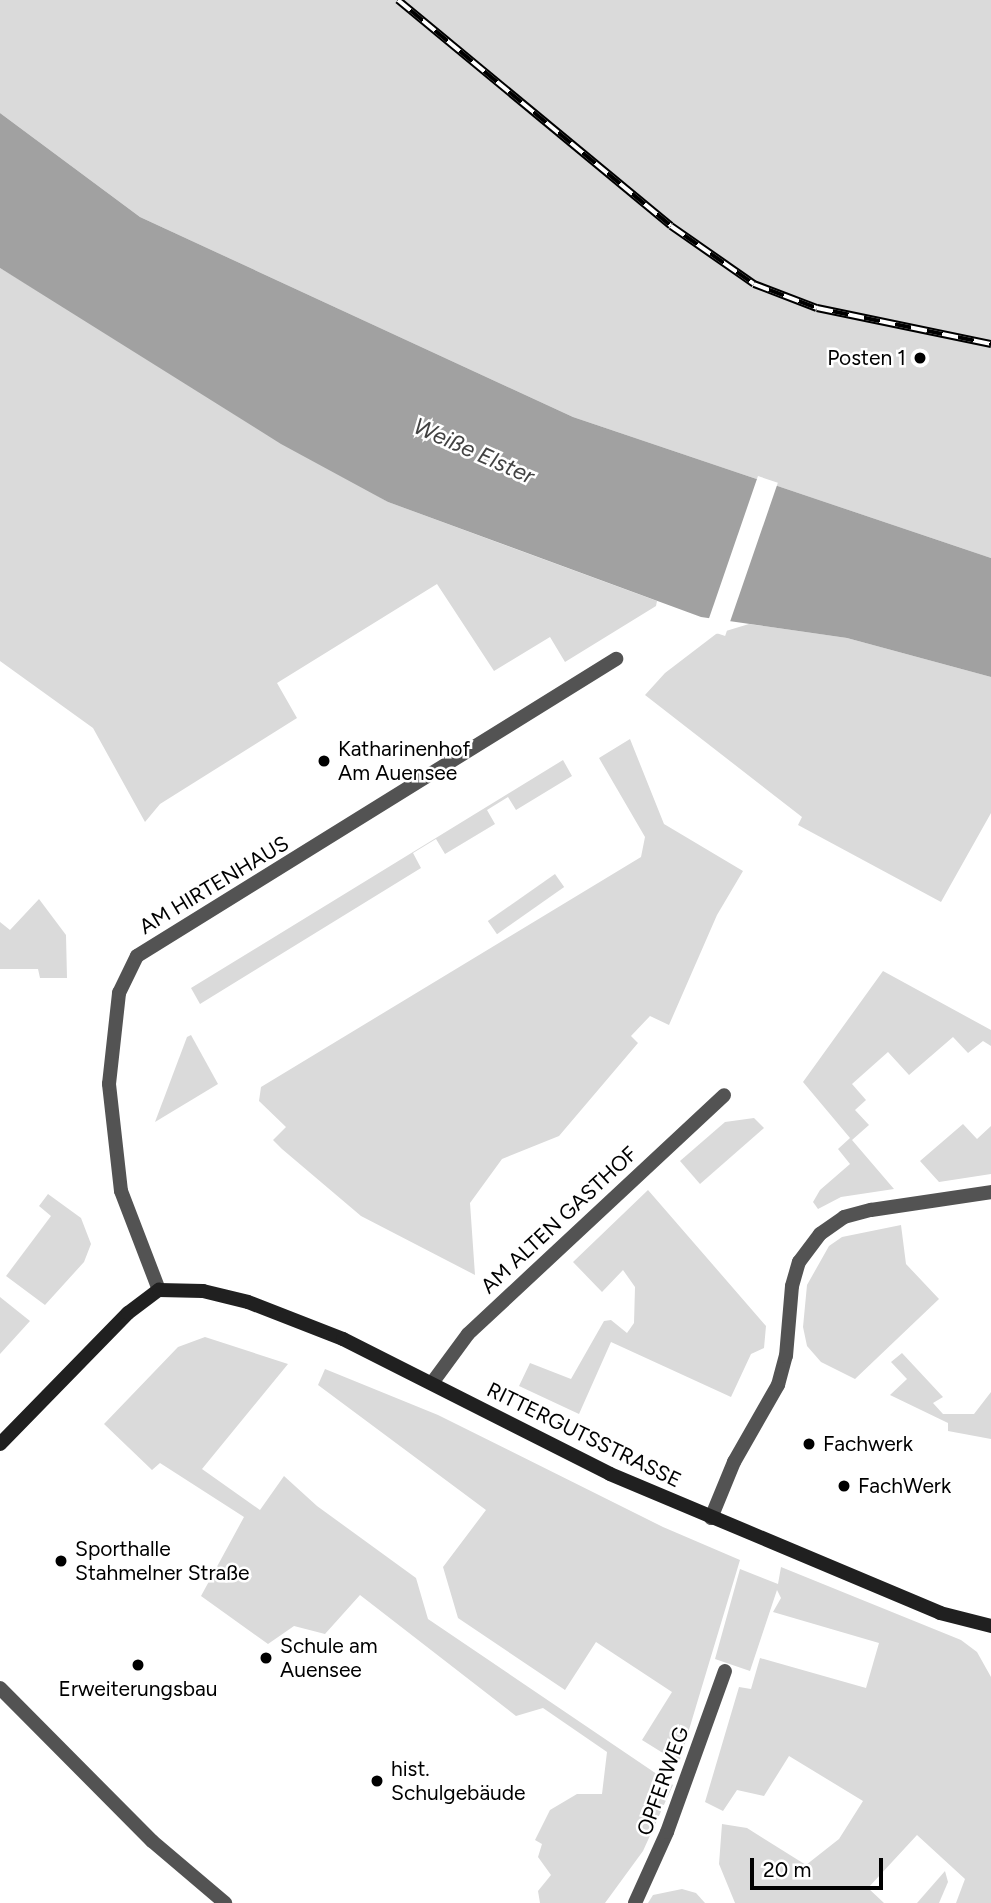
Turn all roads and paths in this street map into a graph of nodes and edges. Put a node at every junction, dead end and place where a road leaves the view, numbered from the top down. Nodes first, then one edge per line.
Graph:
1 (616, 659) dead end
2 (724, 1095) dead end
3 (991, 1192) edge
4 (159, 1290) junction
5 (432, 1383) junction
6 (0, 1444) edge
7 (711, 1518) junction
8 (991, 1626) edge
9 (725, 1671) dead end
10 (0, 1688) edge
11 (225, 1903) edge
12 (635, 1903) edge

1 - 4 street, AM HIRTENHAUS
2 - 5 street, AM ALTEN GASTHOF
3 - 7 street
4 - 5 main road, RITTERGUTSSTRASSE
4 - 6 main road
5 - 7 main road, RITTERGUTSSTRASSE
7 - 8 main road, RITTERGUTSSTRASSE
9 - 12 street, OPFERWEG
10 - 11 street

